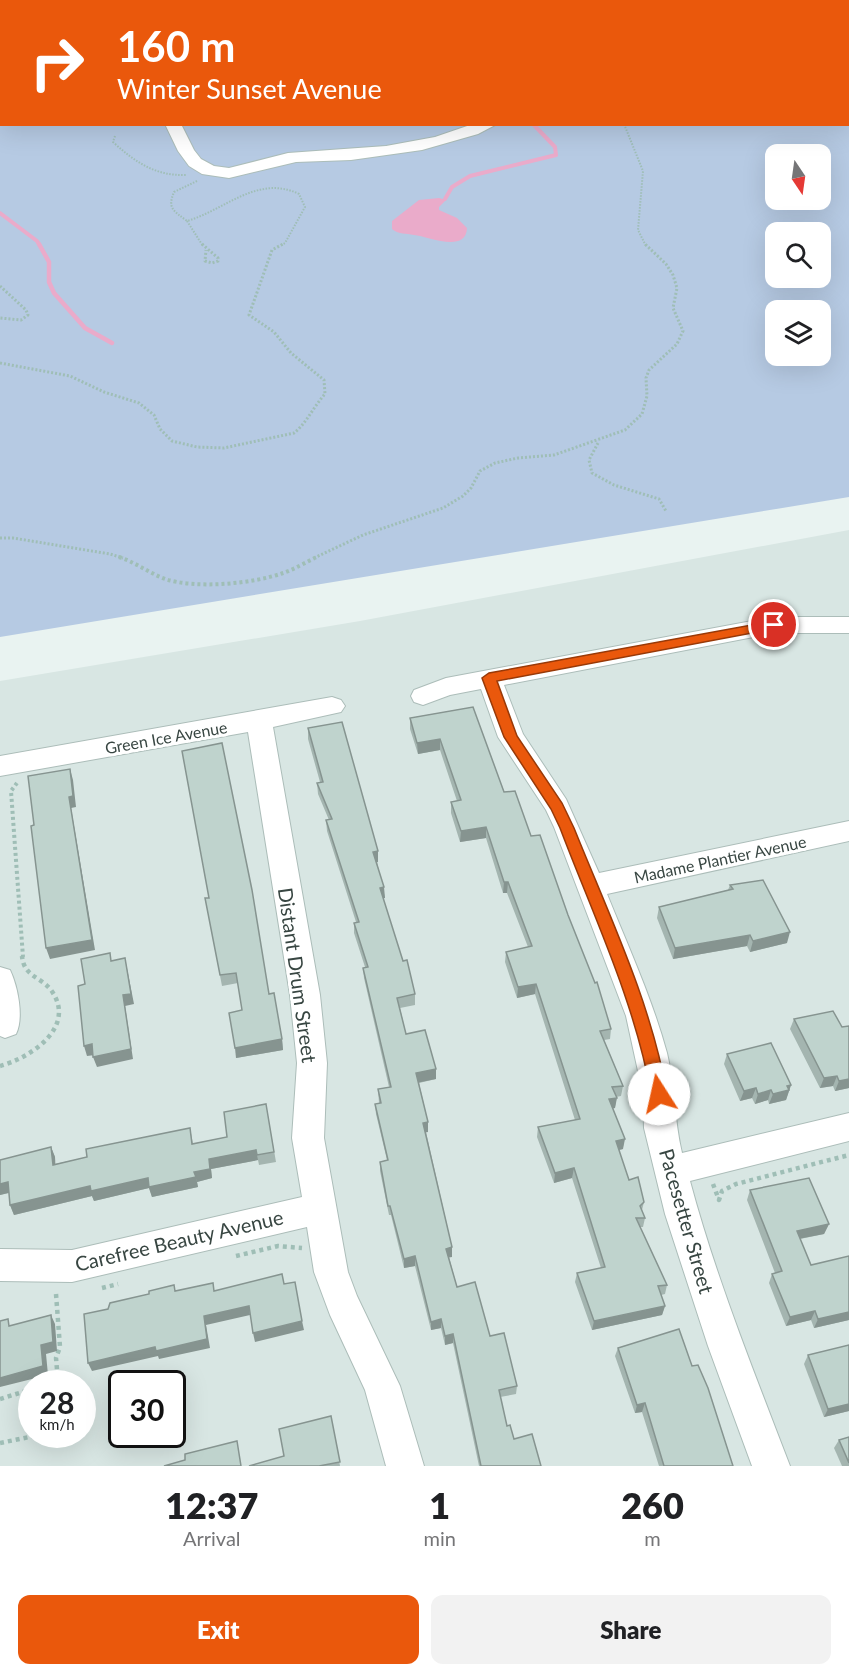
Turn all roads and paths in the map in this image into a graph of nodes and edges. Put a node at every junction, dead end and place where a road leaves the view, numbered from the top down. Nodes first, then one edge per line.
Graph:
1 (174, 126) edge
2 (483, 126) edge
3 (625, 126) edge
4 (115, 136) dead end
5 (187, 174) dead end
6 (204, 179) dead end
7 (187, 221) junction
8 (206, 250) junction
9 (0, 286) edge
10 (0, 318) edge
11 (0, 363) edge
12 (599, 441) junction
13 (666, 511) dead end
14 (0, 538) edge
15 (849, 625) edge
16 (489, 678) junction
17 (423, 696) dead end
18 (332, 706) dead end
19 (259, 721) junction
20 (0, 766) edge
21 (26, 779) edge
22 (849, 831) edge
23 (591, 886) junction
24 (0, 979) edge
25 (5, 1025) dead end
26 (0, 1066) edge
27 (849, 1126) edge
28 (671, 1171) junction
29 (321, 1208) junction
30 (309, 1254) dead end
31 (227, 1259) dead end
32 (0, 1265) edge
33 (120, 1284) dead end
34 (98, 1289) dead end
35 (47, 1294) dead end
36 (57, 1370) edge
37 (18, 1393) edge
38 (0, 1399) edge
39 (18, 1439) edge
40 (0, 1443) edge
41 (405, 1466) edge
42 (771, 1466) edge

1 - 2 street
3 - 12 path
4 - 5 path
6 - 7 path
7 - 8 path
7 - 11 path
8 - 8 path
9 - 10 path
12 - 13 path
12 - 14 path
15 - 16 street
16 - 17 street
16 - 23 street, Pacesetter Street
18 - 19 street, Green Ice Avenue
19 - 20 street, Green Ice Avenue
19 - 29 street, Distant Drum Street
21 - 26 path
22 - 23 street, Madame Plantier Avenue
23 - 28 street, Pacesetter Street
24 - 25 street
27 - 28 street
28 - 42 street, Pacesetter Street
29 - 32 street, Carefree Beauty Avenue
29 - 41 street, Distant Drum Street
30 - 31 path
33 - 34 path
35 - 36 path
37 - 38 path
39 - 40 path

